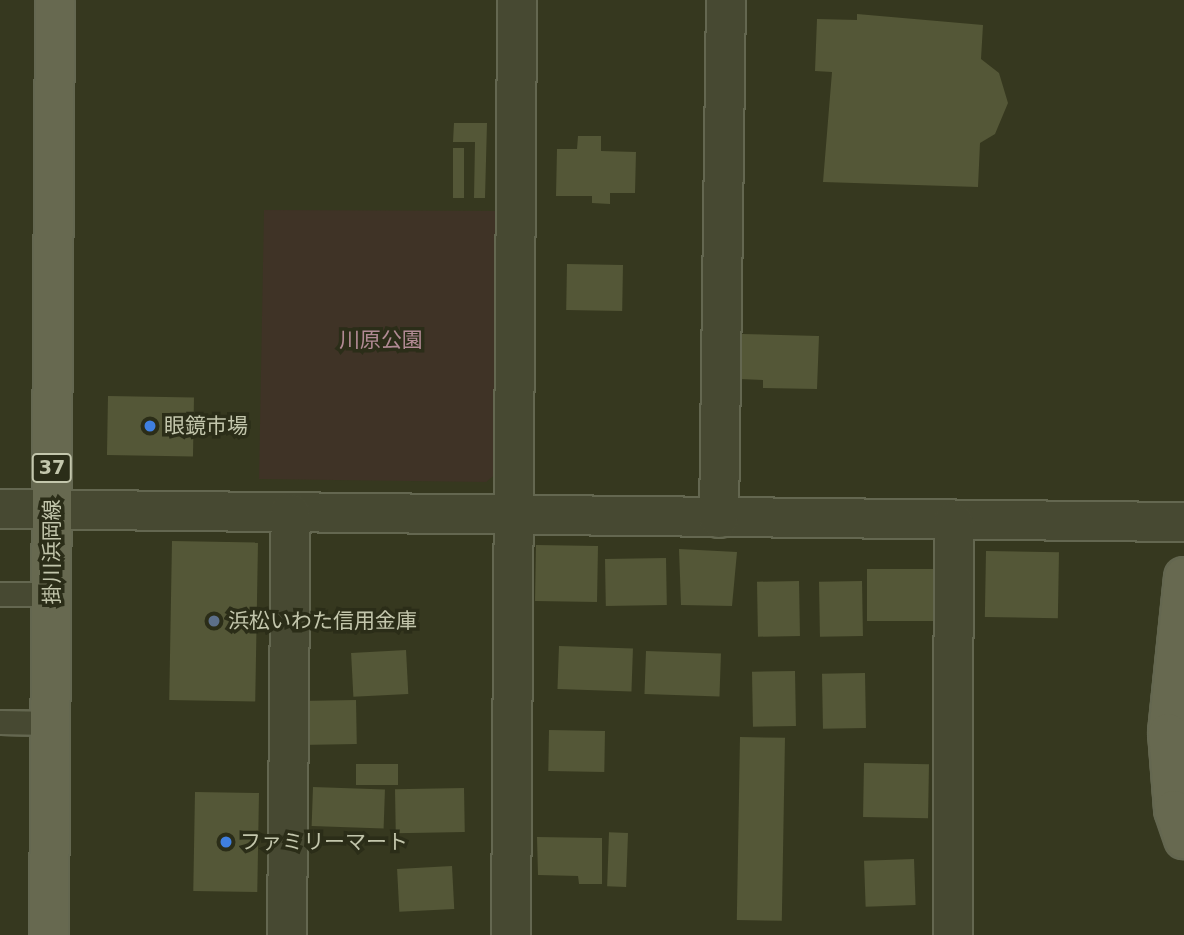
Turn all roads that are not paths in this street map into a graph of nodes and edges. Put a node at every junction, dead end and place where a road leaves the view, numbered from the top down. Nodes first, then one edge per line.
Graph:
1 (55, 0) edge
2 (517, 0) edge
3 (726, 0) edge
4 (0, 509) edge
5 (52, 509) junction
6 (291, 513) junction
7 (512, 516) junction
8 (719, 519) junction
9 (954, 522) junction
10 (1184, 522) edge
11 (1184, 578) edge
12 (0, 594) edge
13 (52, 594) junction
14 (0, 722) edge
15 (50, 723) junction
16 (1184, 839) edge
17 (49, 935) edge
18 (287, 935) edge
19 (512, 935) edge
20 (953, 935) edge

1 - 5 main road, 掛川浜岡線 / 37
2 - 7 street
3 - 8 street
4 - 5 street
5 - 6 street
5 - 13 main road, 掛川浜岡線 / 37
6 - 7 street
6 - 18 street
7 - 8 street
7 - 19 street
8 - 9 street
9 - 10 street
9 - 20 street
11 - 16 main road
12 - 13 lane
13 - 15 main road, 掛川浜岡線 / 37
14 - 15 lane
15 - 17 main road, 掛川浜岡線 / 37

